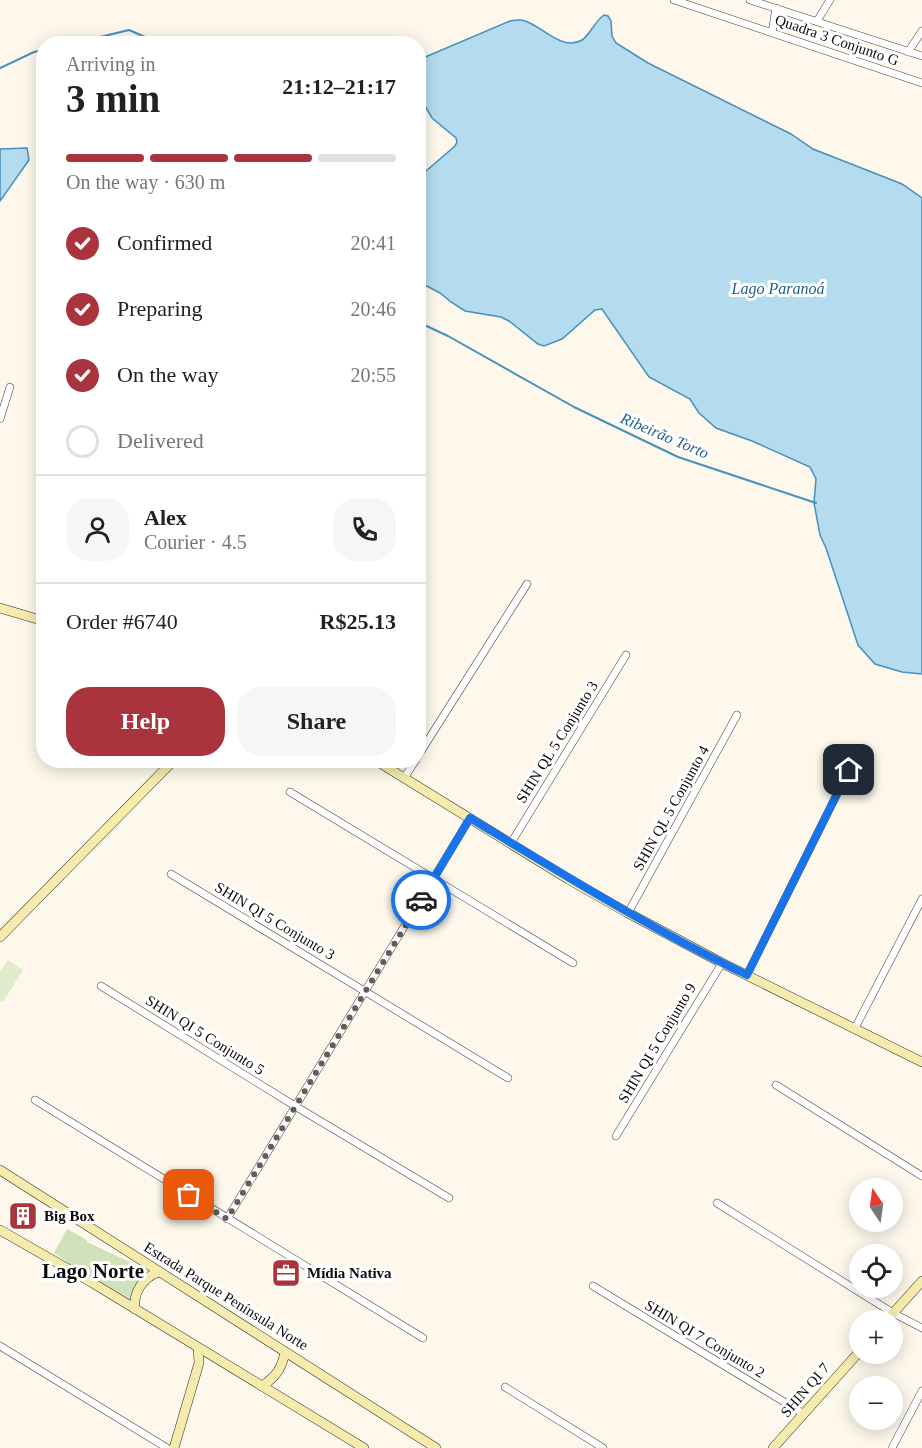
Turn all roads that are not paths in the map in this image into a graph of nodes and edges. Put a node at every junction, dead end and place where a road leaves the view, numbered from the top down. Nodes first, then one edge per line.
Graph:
1 (674, 0) edge
2 (750, 0) edge
3 (830, 0) edge
4 (776, 8) junction
5 (817, 21) junction
6 (922, 31) edge
7 (772, 32) junction
8 (908, 52) junction
9 (922, 56) edge
10 (922, 83) edge
11 (10, 387) dead end
12 (0, 419) edge
13 (527, 584) dead end
14 (0, 608) edge
15 (36, 619) edge
16 (626, 655) dead end
17 (737, 715) dead end
18 (426, 743) edge
19 (166, 768) edge
20 (388, 768) edge
21 (411, 768) edge
22 (849, 770) dead end
23 (404, 778) junction
24 (290, 792) dead end
25 (470, 818) junction
26 (511, 843) junction
27 (171, 874) dead end
28 (434, 879) junction
29 (922, 899) edge
30 (628, 913) junction
31 (0, 937) edge
32 (573, 963) dead end
33 (722, 963) junction
34 (747, 975) junction
35 (101, 986) dead end
36 (365, 991) junction
37 (855, 1028) junction
38 (922, 1062) edge
39 (508, 1078) dead end
40 (776, 1085) dead end
41 (35, 1100) dead end
42 (295, 1106) junction
43 (616, 1136) dead end
44 (0, 1170) edge
45 (922, 1176) edge
46 (449, 1198) dead end
47 (717, 1203) dead end
48 (227, 1219) junction
49 (0, 1230) edge
50 (158, 1272) junction
51 (922, 1281) edge
52 (593, 1286) dead end
53 (135, 1309) junction
54 (879, 1310) edge
55 (896, 1310) edge
56 (903, 1321) edge
57 (922, 1328) edge
58 (423, 1338) dead end
59 (0, 1346) edge
60 (198, 1348) junction
61 (285, 1352) junction
62 (212, 1356) junction
63 (199, 1363) junction
64 (849, 1363) edge
65 (262, 1386) junction
66 (505, 1387) dead end
67 (922, 1391) edge
68 (804, 1414) junction
69 (167, 1448) edge
70 (174, 1448) edge
71 (364, 1448) edge
72 (436, 1448) edge
73 (603, 1448) edge
74 (773, 1448) edge
75 (892, 1448) edge

1 - 7 street, Quadra 3 Conjunto G
2 - 4 street
3 - 5 street
4 - 5 street
4 - 7 street
5 - 8 street
6 - 8 street
7 - 10 street, Quadra 3 Conjunto G
8 - 9 street
11 - 12 street
13 - 18 street
14 - 15 street
16 - 26 street, SHIN QL 5 Conjunto 3
17 - 30 street, SHIN QL 5 Conjunto 4
19 - 31 street
20 - 23 street
21 - 23 street
22 - 34 street
23 - 25 street
24 - 28 street
25 - 26 street
25 - 28 street
26 - 30 street
27 - 36 street, SHIN QI 5 Conjunto 3
28 - 32 street
28 - 36 street
29 - 37 street
30 - 33 street
33 - 34 street
33 - 43 street, SHIN QI 5 Conjunto 9
34 - 37 street
35 - 42 street, SHIN QI 5 Conjunto 5
36 - 39 street, SHIN QI 5 Conjunto 3
36 - 42 street
37 - 38 street
40 - 45 street
41 - 48 street
42 - 46 street, SHIN QI 5 Conjunto 5
42 - 48 street
44 - 50 street, Estrada Parque Península Norte
47 - 54 street
48 - 58 street
49 - 53 street
50 - 53 street
50 - 61 street, Estrada Parque Península Norte
51 - 55 street
52 - 68 street, SHIN QI 7 Conjunto 2
53 - 60 street
56 - 57 street
59 - 69 street
60 - 62 street
60 - 63 street
61 - 65 street
61 - 72 street, Estrada Parque Península Norte
62 - 63 street
62 - 65 street
63 - 70 street
64 - 68 street, SHIN QI 7
65 - 71 street
66 - 73 street
67 - 75 street
68 - 74 street, SHIN QI 7

